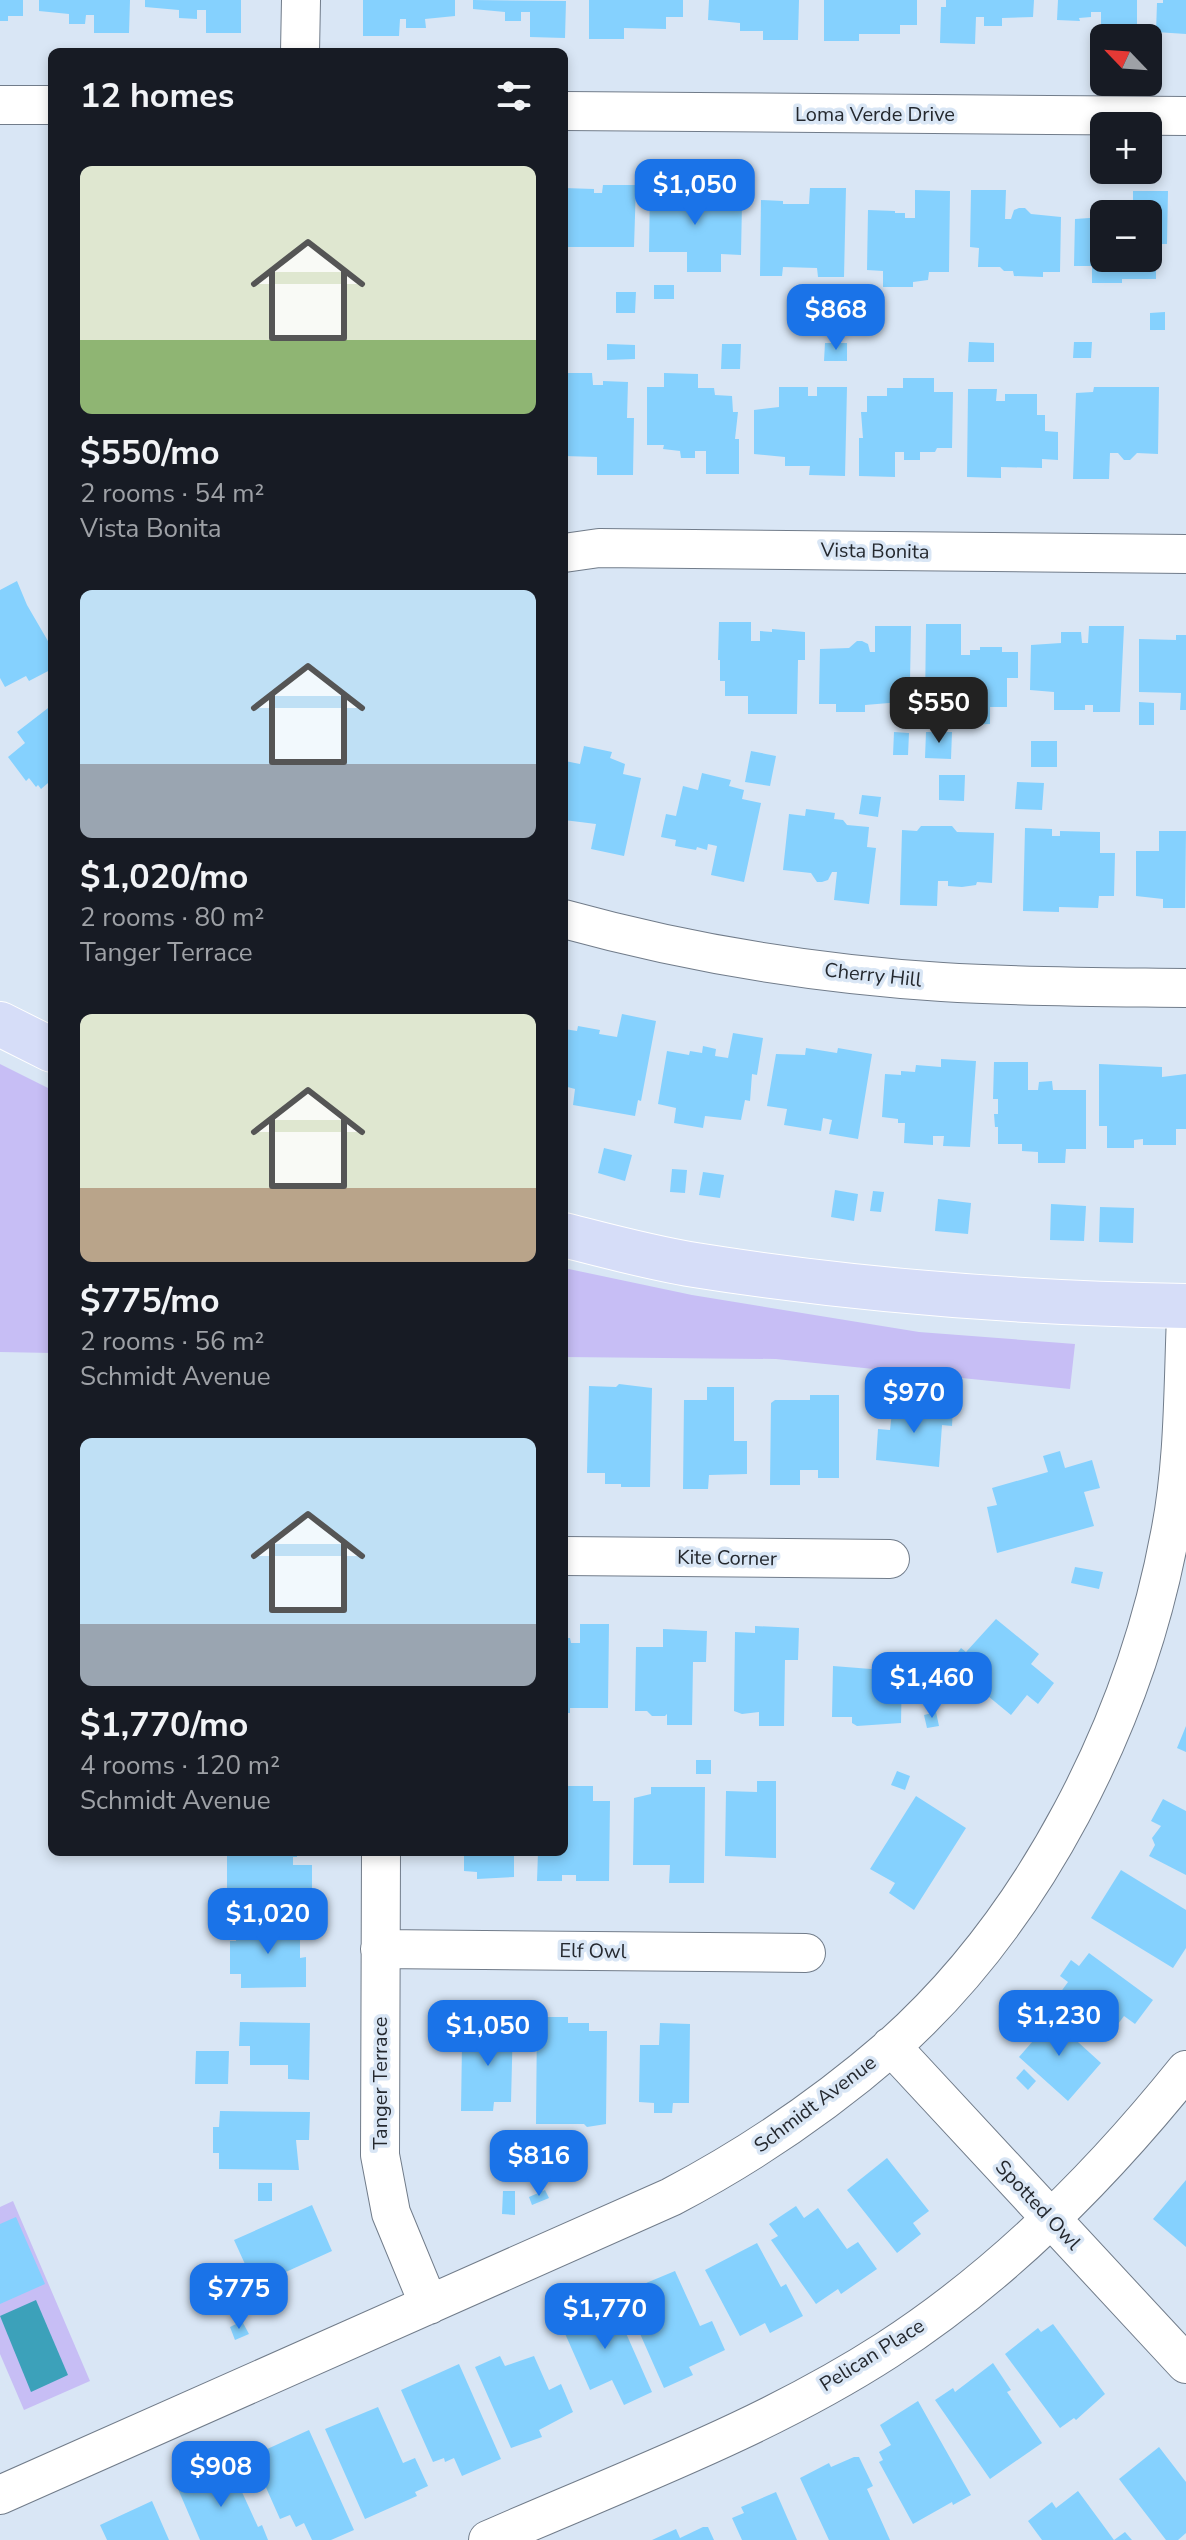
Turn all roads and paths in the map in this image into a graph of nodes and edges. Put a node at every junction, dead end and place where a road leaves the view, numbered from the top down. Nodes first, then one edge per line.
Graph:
1 (301, 0) edge
2 (300, 48) edge
3 (0, 105) edge
4 (48, 105) edge
5 (568, 111) edge
6 (1186, 116) edge
7 (568, 552) edge
8 (1186, 554) edge
9 (568, 920) edge
10 (1186, 988) edge
11 (0, 1024) edge
12 (48, 1048) edge
13 (568, 1236) edge
14 (1186, 1306) edge
15 (1186, 1316) edge
16 (568, 1556) edge
17 (890, 1559) dead end
18 (381, 1856) edge
19 (380, 1949) junction
20 (806, 1953) dead end
21 (891, 2046) junction
22 (1186, 2070) edge
23 (1051, 2220) junction
24 (429, 2305) junction
25 (1186, 2364) edge
26 (0, 2495) edge
27 (488, 2540) edge

1 - 2 street
3 - 4 street
5 - 6 street, Loma Verde Drive
7 - 8 street, Vista Bonita
9 - 10 street, Cherry Hill
11 - 12 main road
13 - 14 main road
15 - 21 street, Schmidt Avenue
16 - 17 street, Kite Corner
18 - 19 street, Tanger Terrace
19 - 20 street, Elf Owl
19 - 24 street, Tanger Terrace
21 - 23 street, Spotted Owl
21 - 24 street, Schmidt Avenue
22 - 23 street, Pelican Place
23 - 25 street, Spotted Owl
23 - 27 street, Pelican Place
24 - 26 street, Schmidt Avenue

